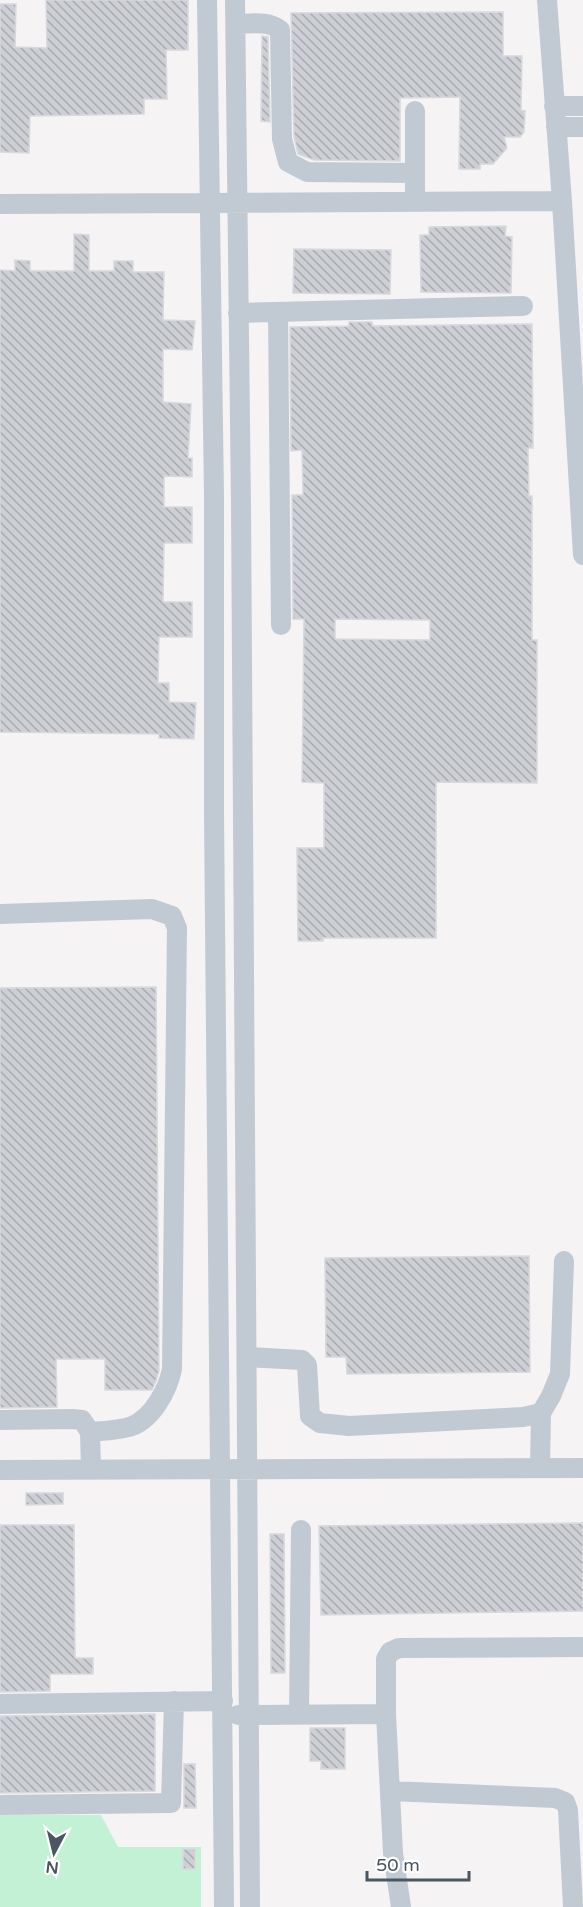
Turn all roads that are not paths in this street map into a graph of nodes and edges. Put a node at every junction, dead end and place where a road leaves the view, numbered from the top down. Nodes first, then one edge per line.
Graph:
1 (207, 0) edge
2 (235, 0) edge
3 (547, 0) edge
4 (236, 24) junction
5 (554, 106) junction
6 (583, 106) edge
7 (415, 111) dead end
8 (583, 127) edge
9 (556, 128) junction
10 (415, 173) junction
11 (562, 201) junction
12 (415, 202) junction
13 (208, 203) junction
14 (236, 203) junction
15 (0, 204) edge
16 (523, 306) dead end
17 (278, 312) junction
18 (238, 313) junction
19 (576, 320) edge
20 (583, 555) edge
21 (281, 625) dead end
22 (214, 813) junction
23 (243, 813) junction
24 (0, 914) edge
25 (564, 1261) dead end
26 (247, 1357) junction
27 (541, 1413) junction
28 (0, 1420) edge
29 (90, 1432) junction
30 (248, 1468) junction
31 (540, 1468) junction
32 (583, 1468) edge
33 (91, 1469) junction
34 (221, 1469) junction
35 (0, 1470) edge
36 (301, 1530) dead end
37 (583, 1647) edge
38 (174, 1701) junction
39 (0, 1704) edge
40 (223, 1708) junction
41 (299, 1713) junction
42 (249, 1714) junction
43 (386, 1714) junction
44 (390, 1791) junction
45 (0, 1804) edge
46 (224, 1907) edge
47 (250, 1907) edge
48 (401, 1907) edge
49 (573, 1907) edge

1 - 13 street
2 - 4 street
3 - 5 street
4 - 10 street
4 - 14 street
5 - 6 street
5 - 9 street
7 - 10 street
8 - 9 street
9 - 11 street
10 - 12 street
11 - 12 street
11 - 19 street
12 - 14 street
13 - 14 street
13 - 15 street
13 - 22 street
14 - 18 street
16 - 17 street
17 - 18 street
17 - 21 street
18 - 23 street
19 - 20 street
22 - 23 street
22 - 34 street
23 - 26 street
24 - 29 street
25 - 27 street
26 - 27 street
26 - 30 street
27 - 31 street
28 - 29 street
29 - 33 street
30 - 31 street
30 - 34 street
30 - 42 street
31 - 32 street
33 - 34 street
33 - 35 street
34 - 40 street
36 - 41 street
37 - 43 street
38 - 39 street
38 - 40 street
38 - 45 street
40 - 42 street
40 - 46 street
41 - 42 street
41 - 43 street
42 - 47 street
43 - 44 street
44 - 48 street
44 - 49 street

